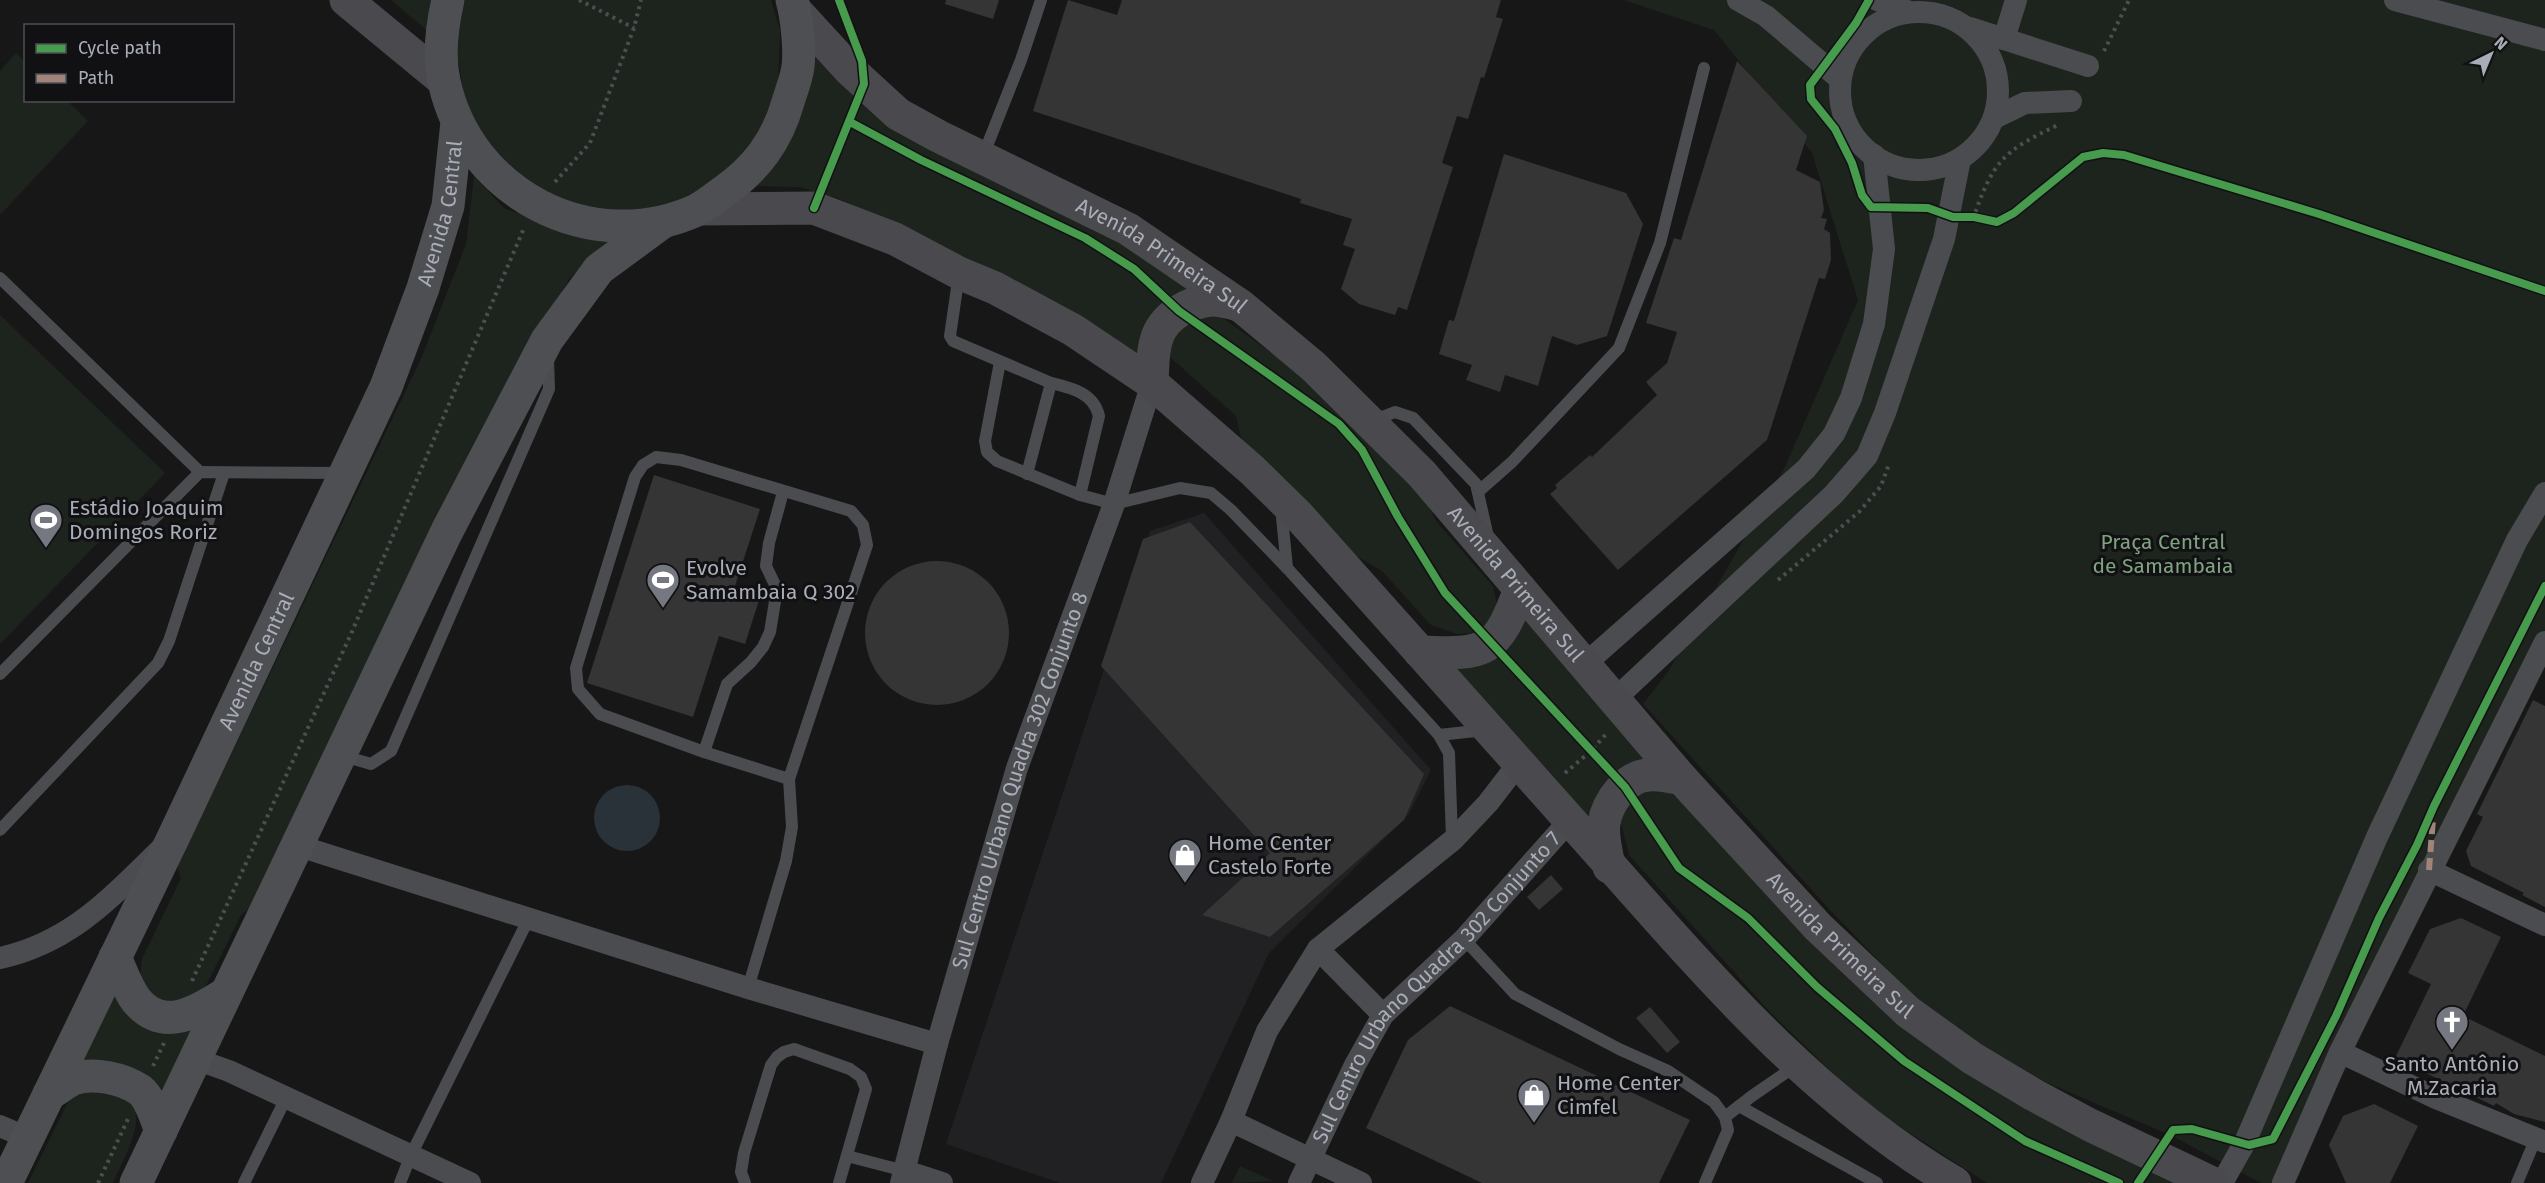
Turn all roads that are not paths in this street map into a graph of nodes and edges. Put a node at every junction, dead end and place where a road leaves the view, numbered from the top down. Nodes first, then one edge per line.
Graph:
1 (346, 0) edge
2 (448, 0) edge
3 (1041, 0) edge
4 (1738, 0) edge
5 (1877, 0) edge
6 (2016, 0) edge
7 (2395, 0) edge
8 (794, 5) edge
9 (1910, 12) junction
10 (1968, 28) junction
11 (2004, 39) junction
12 (2545, 40) edge
13 (2088, 66) dead end
14 (1704, 68) dead end
15 (1840, 79) junction
16 (443, 80) junction
17 (2071, 100) dead end
18 (1994, 118) junction
19 (457, 122) junction
20 (1874, 155) junction
21 (982, 158) junction
22 (1960, 159) junction
23 (699, 209) junction
24 (663, 222) junction
25 (959, 273) junction
26 (0, 278) edge
27 (1241, 306) junction
28 (547, 340) junction
29 (1000, 362) junction
30 (1051, 383) junction
31 (1152, 383) junction
32 (1369, 422) junction
33 (200, 472) junction
34 (224, 473) junction
35 (344, 473) junction
36 (1027, 474) junction
37 (1479, 491) junction
38 (783, 492) junction
39 (2545, 493) edge
40 (1080, 495) junction
41 (1280, 497) junction
42 (1114, 504) junction
43 (1492, 556) junction
44 (1287, 568) junction
45 (1520, 589) junction
46 (2545, 642) edge
47 (1420, 652) junction
48 (1585, 664) junction
49 (0, 674) edge
50 (1615, 699) junction
51 (1489, 730) junction
52 (1439, 735) junction
53 (704, 752) junction
54 (339, 755) junction
55 (1518, 764) junction
56 (789, 779) junction
57 (1682, 779) junction
58 (1570, 820) junction
59 (0, 830) edge
60 (174, 836) junction
61 (1452, 840) junction
62 (296, 845) junction
63 (1609, 867) junction
64 (2429, 870) junction
65 (529, 918) junction
66 (2545, 925) edge
67 (1464, 939) junction
68 (1318, 949) junction
69 (115, 957) junction
70 (0, 958) edge
71 (748, 988) junction
72 (225, 994) junction
73 (1383, 1015) junction
74 (937, 1044) junction
75 (2340, 1052) junction
76 (195, 1059) junction
77 (1798, 1065) junction
78 (49, 1094) junction
79 (286, 1098) junction
80 (1739, 1106) junction
81 (1725, 1117) junction
82 (1231, 1121) junction
83 (160, 1131) junction
84 (14, 1132) edge
85 (2540, 1140) edge
86 (411, 1155) junction
87 (847, 1156) junction
88 (1310, 1159) junction
89 (903, 1177) edge
90 (6, 1183) edge
91 (136, 1183) edge
92 (244, 1183) edge
93 (400, 1183) edge
94 (470, 1183) edge
95 (745, 1183) edge
96 (838, 1183) edge
97 (942, 1183) edge
98 (1202, 1183) edge
99 (1299, 1183) edge
100 (1360, 1183) edge
101 (1705, 1183) edge
102 (1877, 1183) edge
103 (1955, 1183) edge
104 (2212, 1183) edge
105 (2222, 1183) edge
106 (2283, 1183) edge
107 (2517, 1183) edge

1 - 16 main road
2 - 16 main road
3 - 21 lane
4 - 15 street
5 - 9 street
6 - 11 street
7 - 12 street
8 - 21 main road, Avenida Primeira Sul
8 - 23 main road
9 - 10 street
9 - 15 street
10 - 11 street
10 - 18 street
11 - 13 street
14 - 37 lane
15 - 20 street
16 - 19 main road
17 - 18 street
18 - 22 street
19 - 24 main road
19 - 35 main road, Avenida Central
20 - 22 street
20 - 48 street
21 - 27 main road, Avenida Primeira Sul
22 - 50 street
23 - 24 main road
23 - 25 main road
24 - 28 main road
25 - 29 lane
25 - 31 main road
26 - 33 lane
27 - 31 main road
27 - 32 main road, Avenida Primeira Sul
28 - 54 main road
28 - 54 lane
29 - 30 lane
29 - 36 lane
30 - 36 lane
30 - 40 lane
31 - 41 main road
31 - 42 street, Sul Centro Urbano Quadra 302 Conjunto 8
32 - 37 lane
32 - 43 main road, Avenida Primeira Sul
33 - 34 lane
33 - 49 lane
34 - 35 lane
34 - 59 lane
35 - 60 main road, Avenida Central
36 - 40 lane
37 - 43 lane
38 - 53 lane
38 - 53 lane
38 - 56 lane
39 - 105 street
40 - 42 lane
41 - 44 lane
41 - 47 main road
42 - 44 lane
42 - 74 street, Sul Centro Urbano Quadra 302 Conjunto 8
43 - 45 main road, Avenida Primeira Sul
44 - 52 lane
45 - 47 main road
45 - 48 main road, Avenida Primeira Sul
46 - 64 street
47 - 51 main road
48 - 50 main road, Avenida Primeira Sul
50 - 57 main road, Avenida Primeira Sul
51 - 52 lane
51 - 55 main road
52 - 61 lane
53 - 56 lane
54 - 62 main road
55 - 58 main road
55 - 61 street
56 - 71 lane
57 - 63 main road
57 - 104 main road, Avenida Primeira Sul
58 - 63 main road
58 - 67 street, Sul Centro Urbano Quadra 302 Conjunto 7
60 - 69 main road, Avenida Central
60 - 70 street
61 - 68 street
62 - 65 street
62 - 72 main road
63 - 77 main road
64 - 66 street
64 - 75 street
65 - 71 street
65 - 86 lane
67 - 73 street, Sul Centro Urbano Quadra 302 Conjunto 7
67 - 81 lane
68 - 73 street
68 - 82 street
69 - 72 main road
69 - 78 main road, Avenida Central
71 - 74 street
72 - 76 main road
73 - 88 street, Sul Centro Urbano Quadra 302 Conjunto 7
74 - 89 street, Sul Centro Urbano Quadra 302 Conjunto 8
75 - 85 street
75 - 106 street
76 - 79 street
76 - 83 main road
77 - 80 lane
77 - 103 main road
78 - 83 main road
78 - 84 main road, Avenida Central
79 - 86 street
79 - 92 lane
80 - 81 lane
80 - 102 lane
81 - 101 lane
82 - 88 street
82 - 98 street
83 - 91 main road
84 - 90 main road, Avenida Central
85 - 107 lane
86 - 93 lane
86 - 94 street
87 - 89 lane
87 - 95 lane
87 - 96 lane
88 - 99 street, Sul Centro Urbano Quadra 302 Conjunto 7
88 - 100 street
89 - 97 street

